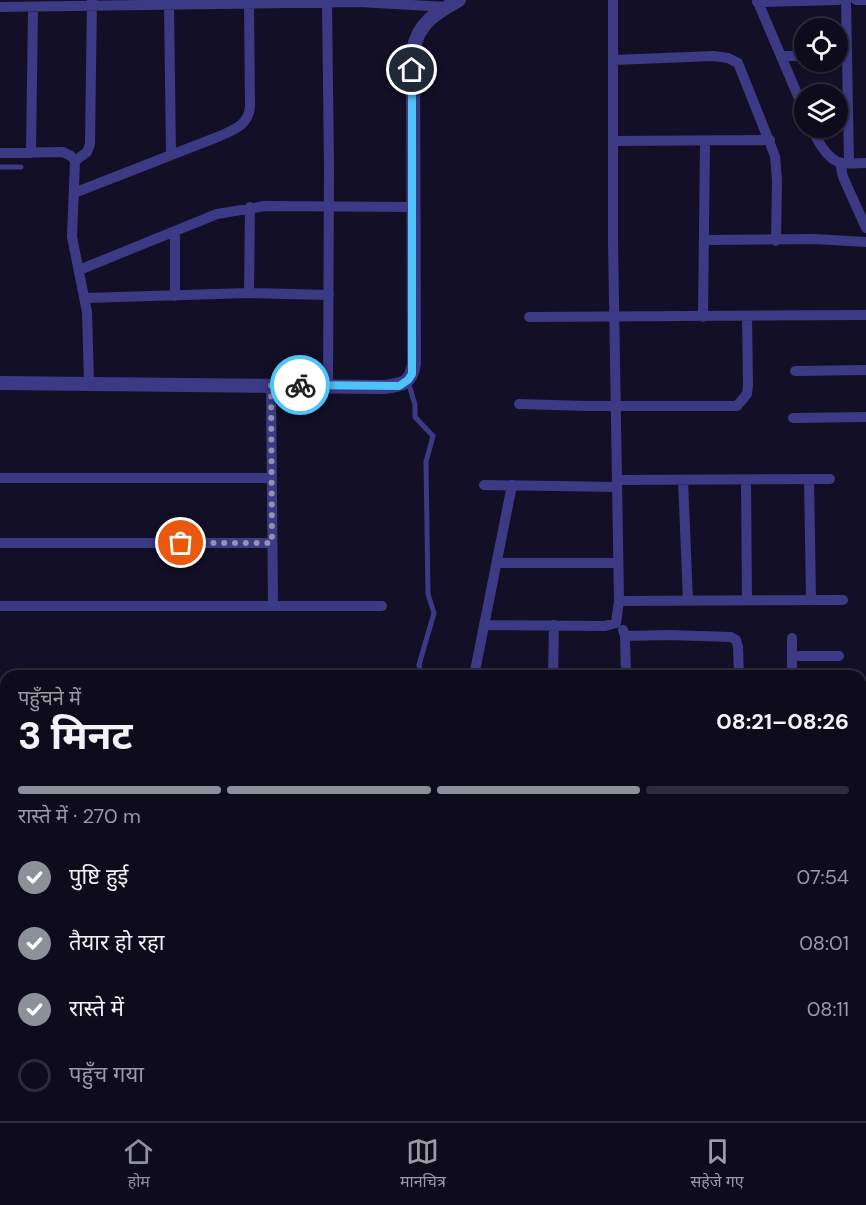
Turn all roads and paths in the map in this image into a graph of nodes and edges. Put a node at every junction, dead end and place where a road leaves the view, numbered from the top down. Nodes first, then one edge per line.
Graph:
1 (612, 0) edge
2 (838, 0) edge
3 (846, 0) edge
4 (856, 0) edge
5 (866, 0) edge
6 (757, 1) edge
7 (92, 3) edge
8 (327, 3) junction
9 (453, 3) edge
10 (249, 4) junction
11 (169, 6) junction
12 (0, 7) edge
13 (33, 7) junction
14 (845, 18) edge
15 (781, 56) junction
16 (794, 56) edge
17 (613, 60) junction
18 (842, 72) edge
19 (794, 87) edge
20 (816, 138) edge
21 (613, 141) junction
22 (705, 141) junction
23 (770, 141) junction
24 (0, 153) edge
25 (31, 153) junction
26 (171, 155) junction
27 (75, 161) junction
28 (844, 163) junction
29 (866, 163) edge
30 (0, 167) edge
31 (21, 167) dead end
32 (74, 192) junction
33 (328, 206) junction
34 (250, 207) junction
35 (413, 207) junction
36 (866, 228) edge
37 (175, 232) junction
38 (704, 240) junction
39 (776, 241) junction
40 (866, 242) edge
41 (80, 270) junction
42 (249, 293) junction
43 (329, 295) junction
44 (175, 296) junction
45 (86, 298) junction
46 (866, 315) edge
47 (615, 316) junction
48 (703, 316) junction
49 (747, 316) junction
50 (529, 317) dead end
51 (866, 370) edge
52 (795, 371) dead end
53 (408, 380) junction
54 (0, 383) edge
55 (89, 383) junction
56 (271, 384) junction
57 (328, 386) junction
58 (519, 404) dead end
59 (615, 406) junction
60 (866, 417) edge
61 (793, 418) dead end
62 (0, 478) edge
63 (272, 478) junction
64 (809, 479) junction
65 (830, 479) dead end
66 (683, 480) junction
67 (746, 480) junction
68 (617, 483) junction
69 (484, 485) dead end
70 (512, 485) junction
71 (0, 543) edge
72 (272, 543) junction
73 (497, 563) junction
74 (618, 563) junction
75 (811, 599) junction
76 (688, 600) junction
77 (747, 600) junction
78 (843, 600) dead end
79 (619, 601) junction
80 (273, 605) junction
81 (0, 606) edge
82 (382, 606) dead end
83 (616, 623) junction
84 (484, 625) junction
85 (554, 626) junction
86 (625, 636) junction
87 (792, 638) dead end
88 (792, 656) junction
89 (839, 656) dead end
90 (420, 670) edge
91 (475, 670) edge
92 (553, 670) edge
93 (626, 670) edge
94 (739, 670) edge
95 (792, 670) edge

1 - 17 street
2 - 6 street
3 - 14 street
4 - 5 street
6 - 15 street
7 - 11 street
7 - 13 street
7 - 27 street
8 - 9 street
8 - 10 street
8 - 33 street
9 - 35 street
10 - 11 street
10 - 26 street
11 - 26 street
12 - 13 street
13 - 25 street
15 - 16 street
15 - 19 street
17 - 21 street
17 - 23 street
18 - 28 street
20 - 28 street
21 - 22 street
21 - 47 street
22 - 23 street
22 - 38 street
23 - 39 street
24 - 25 street
25 - 27 street
26 - 32 street
27 - 32 street
28 - 29 street
28 - 36 street
30 - 31 lane
32 - 41 street
33 - 34 street
33 - 35 street
33 - 43 street
34 - 37 street
34 - 42 street
35 - 53 street
37 - 41 street
37 - 44 street
38 - 39 street
38 - 48 street
39 - 40 street
41 - 45 street
42 - 43 street
42 - 44 street
43 - 57 street
44 - 45 street
45 - 55 street
46 - 49 street
47 - 48 street
47 - 50 street
47 - 59 street
48 - 49 street
49 - 59 street
51 - 52 street
53 - 57 street
53 - 90 lane
54 - 55 street
55 - 56 street
56 - 57 street
56 - 63 street
58 - 59 street
59 - 68 street
60 - 61 street
62 - 63 street
63 - 72 street
64 - 65 street
64 - 67 street
64 - 75 street
66 - 67 street
66 - 68 street
66 - 76 street
67 - 77 street
68 - 70 street
68 - 74 street
69 - 70 street
70 - 73 street
71 - 72 street
72 - 80 street
73 - 74 street
73 - 84 street
74 - 79 street
75 - 77 street
75 - 78 street
76 - 77 street
76 - 79 street
79 - 83 street
80 - 81 street
80 - 82 street
83 - 85 street
83 - 86 street
84 - 85 street
84 - 91 street
85 - 92 street
86 - 93 street
86 - 94 street
87 - 88 street
88 - 89 street
88 - 95 street

